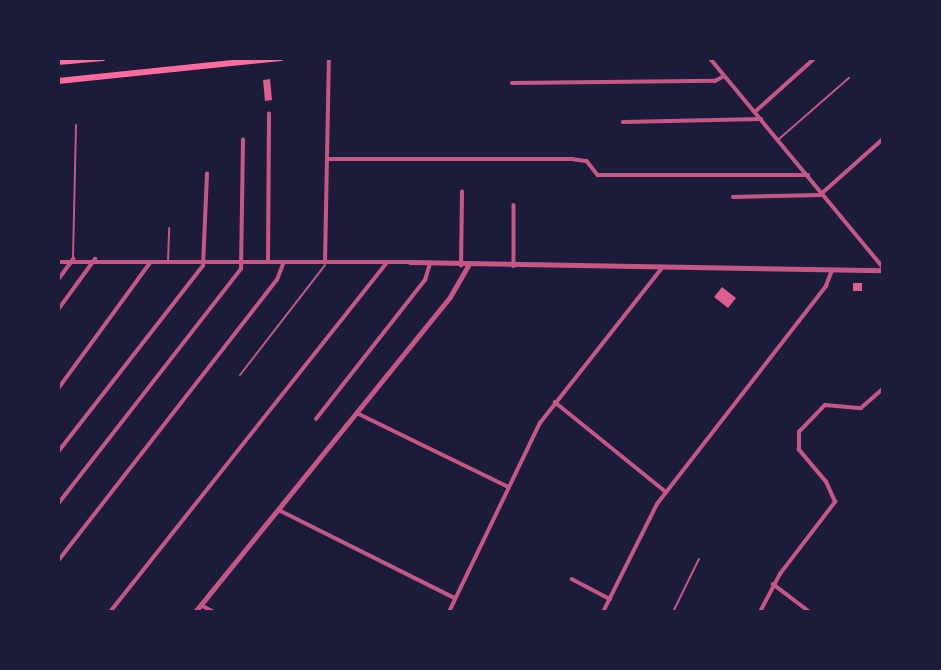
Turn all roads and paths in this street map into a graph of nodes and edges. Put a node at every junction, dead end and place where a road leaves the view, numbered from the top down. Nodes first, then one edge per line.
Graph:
1 (103, 58) edge
2 (281, 58) edge
3 (329, 58) edge
4 (709, 58) edge
5 (814, 59) edge
6 (58, 62) edge
7 (724, 76) junction
8 (849, 78) dead end
9 (58, 81) edge
10 (512, 83) dead end
11 (755, 112) junction
12 (270, 114) dead end
13 (761, 120) junction
14 (623, 122) dead end
15 (76, 125) dead end
16 (779, 139) junction
17 (883, 139) edge
18 (243, 140) dead end
19 (328, 159) junction
20 (207, 174) dead end
21 (808, 175) junction
22 (462, 192) dead end
23 (823, 193) junction
24 (733, 197) dead end
25 (514, 205) dead end
26 (169, 228) dead end
27 (95, 259) junction
28 (73, 260) junction
29 (58, 262) edge
30 (243, 262) junction
31 (268, 262) junction
32 (284, 262) junction
33 (150, 263) junction
34 (168, 263) junction
35 (205, 263) junction
36 (387, 263) junction
37 (325, 264) junction
38 (430, 264) junction
39 (461, 266) junction
40 (468, 266) junction
41 (514, 267) junction
42 (662, 268) junction
43 (883, 268) edge
44 (832, 270) junction
45 (58, 280) edge
46 (58, 310) edge
47 (240, 375) dead end
48 (58, 389) edge
49 (883, 389) edge
50 (877, 397) junction
51 (883, 401) edge
52 (555, 402) junction
53 (357, 413) junction
54 (316, 419) dead end
55 (58, 452) edge
56 (509, 487) junction
57 (666, 492) junction
58 (58, 504) edge
59 (278, 509) junction
60 (699, 559) dead end
61 (58, 561) edge
62 (572, 579) dead end
63 (773, 584) junction
64 (455, 598) junction
65 (610, 599) junction
66 (201, 605) junction
67 (110, 612) edge
68 (195, 612) edge
69 (214, 612) edge
70 (449, 612) edge
71 (603, 612) edge
72 (673, 612) edge
73 (760, 612) edge
74 (810, 612) edge

1 - 6 main road
2 - 9 main road
3 - 19 street
4 - 7 street
5 - 11 street
7 - 10 street
7 - 11 street
8 - 16 lane
11 - 13 street
12 - 31 street
13 - 14 street
13 - 16 street
15 - 28 lane
16 - 21 street
17 - 23 street
18 - 30 street
19 - 21 street
19 - 37 street
20 - 35 street
21 - 23 street
22 - 39 street
23 - 24 street
23 - 43 street
25 - 41 street
26 - 34 lane
27 - 28 street
27 - 33 street
27 - 46 street
28 - 29 street
28 - 45 street
30 - 31 street
30 - 35 street
30 - 58 street
31 - 32 street
32 - 37 street
32 - 61 street
33 - 34 street
33 - 48 street
34 - 35 street
35 - 55 street
36 - 37 street
36 - 38 street
36 - 67 street
37 - 47 lane
38 - 39 street
38 - 54 street
39 - 40 street
40 - 41 street
40 - 53 street
41 - 42 street
42 - 44 street
42 - 52 street
43 - 44 street
44 - 57 street
49 - 50 street
50 - 51 street
50 - 63 street
52 - 56 street
52 - 57 street
53 - 56 street
53 - 59 street
56 - 64 street
57 - 65 street
59 - 64 street
59 - 66 street
60 - 72 lane
62 - 65 street
63 - 73 street
63 - 74 street
64 - 70 street
65 - 71 street
66 - 68 street
66 - 69 street

